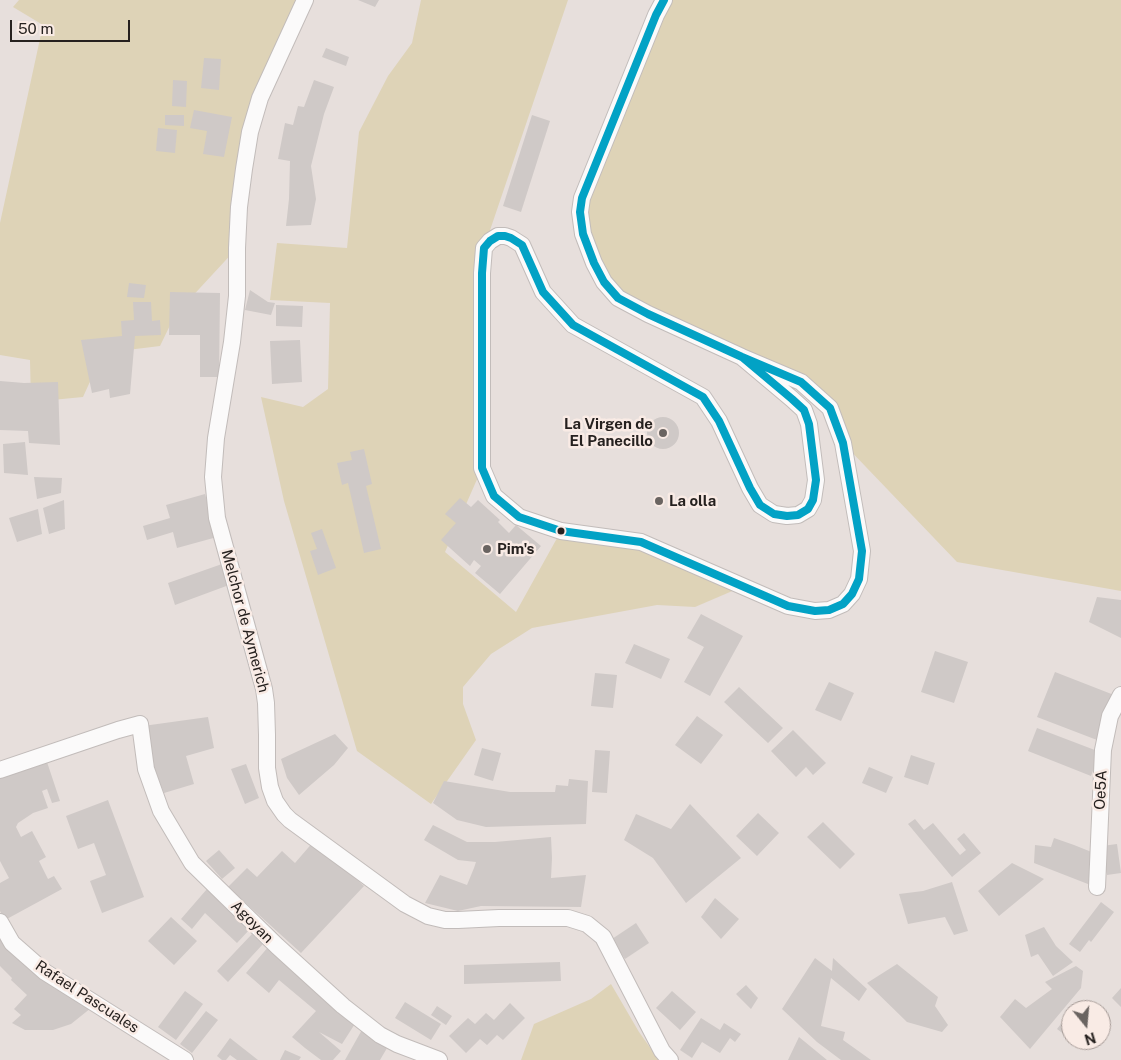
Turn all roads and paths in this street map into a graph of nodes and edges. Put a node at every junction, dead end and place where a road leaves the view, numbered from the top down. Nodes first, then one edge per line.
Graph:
1 (305, 0) edge
2 (664, 0) edge
3 (742, 357) junction
4 (1121, 695) edge
5 (0, 770) edge
6 (1097, 887) dead end
7 (0, 922) edge
8 (185, 1060) edge
9 (439, 1060) edge
10 (670, 1060) edge

1 - 10 street, Melchor de Aymerich
2 - 3 street
3 - 3 street
4 - 6 street, Oe5A
5 - 9 street, Agoyan
7 - 8 street, Rafael Pascuales

